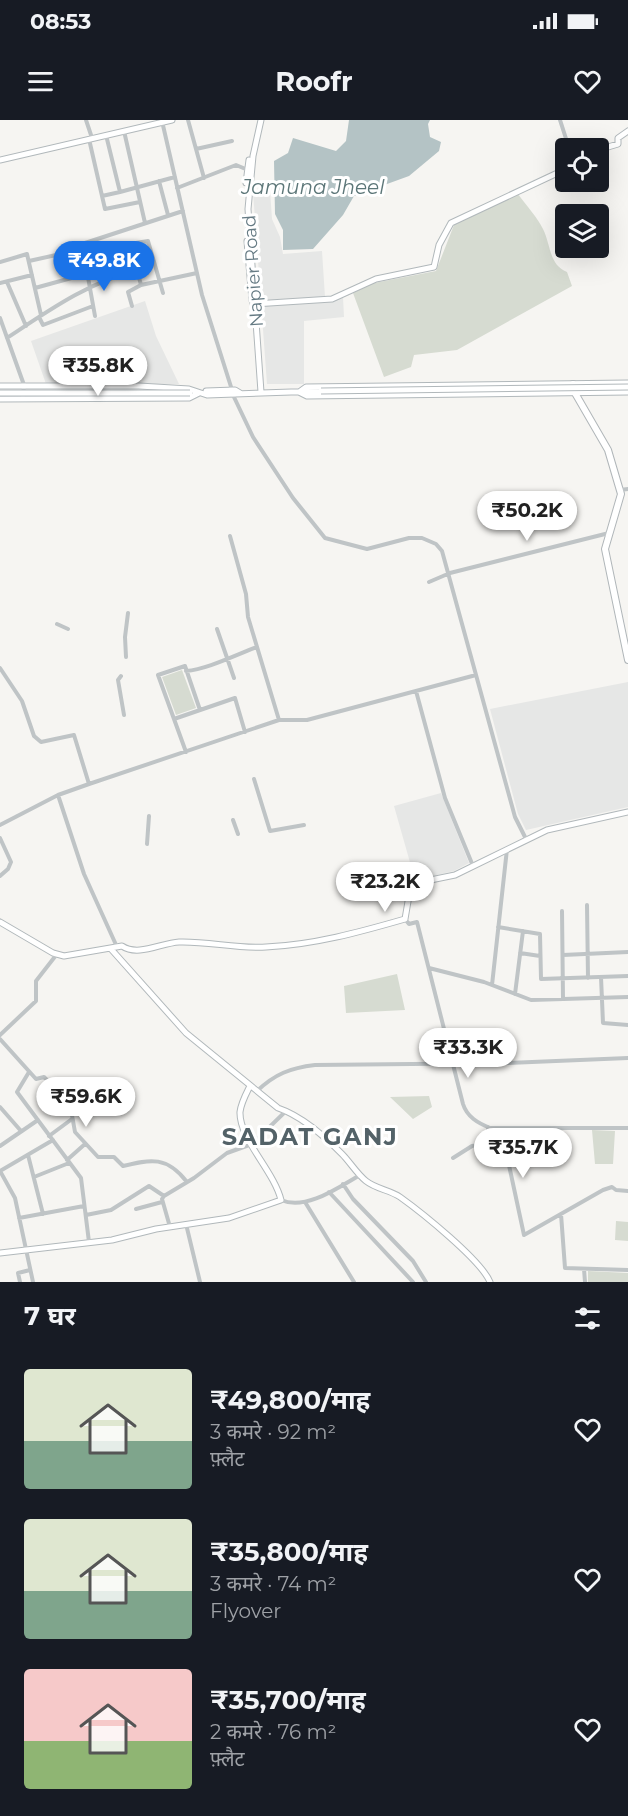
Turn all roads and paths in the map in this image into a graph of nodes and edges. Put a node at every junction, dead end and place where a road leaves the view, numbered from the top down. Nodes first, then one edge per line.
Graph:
1 (86, 120) edge
2 (172, 120) edge
3 (188, 120) edge
4 (260, 120) edge
5 (560, 120) edge
6 (162, 121) edge
7 (124, 131) junction
8 (628, 131) edge
9 (106, 135) junction
10 (566, 138) edge
11 (90, 139) junction
12 (232, 141) dead end
13 (609, 147) edge
14 (196, 149) junction
15 (0, 160) edge
16 (249, 170) junction
17 (555, 175) edge
18 (175, 177) junction
19 (204, 178) junction
20 (159, 181) junction
21 (137, 187) junction
22 (177, 188) junction
23 (120, 192) junction
24 (102, 196) junction
25 (140, 202) junction
26 (183, 211) junction
27 (168, 216) junction
28 (145, 223) junction
29 (130, 244) dead end
30 (83, 249) junction
31 (28, 261) junction
32 (0, 262) edge
33 (197, 273) junction
34 (86, 274) junction
35 (32, 275) junction
36 (160, 281) junction
37 (7, 282) junction
38 (0, 283) edge
39 (141, 285) junction
40 (35, 288) junction
41 (88, 288) junction
42 (163, 293) dead end
43 (253, 304) junction
44 (93, 306) junction
45 (132, 306) dead end
46 (40, 316) junction
47 (96, 316) dead end
48 (0, 318) edge
49 (26, 326) junction
50 (7, 338) junction
51 (573, 384) junction
52 (24, 385) junction
53 (628, 385) edge
54 (0, 386) edge
55 (260, 390) junction
56 (300, 392) junction
57 (628, 392) edge
58 (0, 393) edge
59 (201, 393) junction
60 (232, 393) junction
61 (575, 393) junction
62 (0, 399) edge
63 (23, 399) junction
64 (628, 489) edge
65 (620, 490) junction
66 (609, 533) junction
67 (230, 536) dead end
68 (450, 573) junction
69 (429, 582) dead end
70 (128, 613) dead end
71 (57, 624) dead end
72 (68, 629) dead end
73 (217, 629) dead end
74 (257, 647) junction
75 (126, 657) dead end
76 (227, 657) junction
77 (628, 660) edge
78 (0, 668) edge
79 (186, 671) junction
80 (477, 675) junction
81 (121, 676) dead end
82 (234, 678) dead end
83 (416, 691) junction
84 (200, 710) junction
85 (124, 715) dead end
86 (174, 719) junction
87 (279, 720) junction
88 (245, 732) junction
89 (186, 752) junction
90 (254, 779) dead end
91 (88, 784) junction
92 (58, 795) junction
93 (628, 812) edge
94 (149, 816) dead end
95 (233, 820) dead end
96 (0, 825) edge
97 (304, 825) dead end
98 (238, 834) dead end
99 (0, 838) edge
100 (526, 839) junction
101 (147, 844) dead end
102 (507, 848) junction
103 (473, 866) junction
104 (0, 876) edge
105 (587, 905) dead end
106 (562, 911) dead end
107 (405, 919) junction
108 (0, 922) edge
109 (498, 927) junction
110 (523, 931) junction
111 (114, 948) junction
112 (628, 952) edge
113 (520, 953) junction
114 (588, 953) junction
115 (57, 954) junction
116 (563, 955) junction
117 (540, 956) junction
118 (429, 968) junction
119 (628, 976) edge
120 (601, 977) junction
121 (563, 978) junction
122 (588, 978) junction
123 (492, 986) junction
124 (515, 994) junction
125 (602, 997) junction
126 (628, 997) edge
127 (562, 999) junction
128 (628, 1025) edge
129 (0, 1037) edge
130 (628, 1058) edge
131 (453, 1063) junction
132 (29, 1072) junction
133 (250, 1086) junction
134 (257, 1091) junction
135 (0, 1107) edge
136 (286, 1111) junction
137 (72, 1119) junction
138 (38, 1120) junction
139 (488, 1127) junction
140 (501, 1128) junction
141 (628, 1128) edge
142 (21, 1131) junction
143 (51, 1138) junction
144 (85, 1144) junction
145 (252, 1144) junction
146 (0, 1146) edge
147 (28, 1155) junction
148 (453, 1158) dead end
149 (68, 1161) junction
150 (0, 1171) edge
151 (361, 1175) junction
152 (34, 1177) junction
153 (187, 1182) junction
154 (344, 1184) junction
155 (628, 1191) edge
156 (329, 1192) junction
157 (163, 1199) junction
158 (281, 1200) junction
159 (305, 1202) junction
160 (84, 1206) junction
161 (136, 1209) dead end
162 (44, 1214) junction
163 (561, 1214) junction
164 (86, 1215) junction
165 (19, 1218) junction
166 (186, 1224) junction
167 (170, 1227) junction
168 (90, 1242) junction
169 (25, 1249) junction
170 (0, 1253) edge
171 (585, 1269) junction
172 (30, 1270) junction
173 (628, 1270) edge
174 (418, 1271) junction
175 (411, 1281) edge
176 (20, 1282) edge
177 (33, 1282) edge
178 (200, 1282) edge
179 (354, 1282) edge
180 (426, 1282) edge
181 (490, 1282) edge
182 (585, 1282) edge

1 - 11 street
2 - 6 street
3 - 14 street
4 - 16 street, Napier Road
5 - 10 street
6 - 7 street
6 - 18 street
7 - 9 street
7 - 21 street
8 - 13 street
9 - 11 street
9 - 23 street
11 - 15 street
11 - 24 street
12 - 14 street
14 - 19 street
16 - 19 street
16 - 43 street, Napier Road
17 - 43 street
18 - 20 street
18 - 22 street
19 - 22 street
20 - 21 street
20 - 27 street
21 - 23 street
21 - 25 street
22 - 26 street
23 - 24 street
24 - 25 street
25 - 28 street
26 - 27 street
26 - 33 street
27 - 28 street
28 - 30 street
29 - 36 street
30 - 31 street
30 - 34 street
31 - 32 street
31 - 35 street
33 - 36 street
33 - 60 street
34 - 40 street
34 - 41 street
35 - 37 street
35 - 40 street
36 - 39 street
36 - 42 street
37 - 38 street
37 - 49 street
39 - 41 street
39 - 45 street
40 - 46 street
41 - 44 street
41 - 46 street
43 - 55 street, Napier Road
44 - 46 street
44 - 47 street
46 - 49 street
48 - 50 street
49 - 50 street
50 - 52 street
51 - 53 street
51 - 56 street
51 - 61 main road
52 - 54 street
52 - 59 street
52 - 63 street
53 - 56 street, bridge
55 - 56 street
55 - 60 street
56 - 61 street
57 - 61 street
58 - 59 street, bridge
59 - 60 street
59 - 63 street
60 - 68 street
61 - 65 main road
62 - 63 street
64 - 65 street
65 - 66 main road
66 - 68 street
66 - 77 main road
67 - 74 street
68 - 69 street
68 - 80 street
70 - 75 street
71 - 72 street
73 - 76 street
74 - 76 street
74 - 87 street
76 - 79 street
76 - 82 street
78 - 91 street
79 - 84 street
79 - 86 street
80 - 83 street
80 - 100 street
81 - 85 street
83 - 87 street
83 - 103 street
84 - 86 street
84 - 88 street
86 - 89 street
87 - 88 street
88 - 89 street
89 - 91 street
90 - 97 street
91 - 92 street
92 - 96 street
92 - 111 street
93 - 100 street
94 - 101 street
95 - 98 street
99 - 104 street
100 - 102 street
102 - 103 street
102 - 109 street
103 - 107 street
105 - 114 street
106 - 116 street
107 - 111 street
107 - 118 street
108 - 115 street
109 - 110 street
109 - 123 street
110 - 113 street
110 - 117 street
111 - 115 street
111 - 133 street
112 - 114 street
113 - 117 street
113 - 124 street
114 - 116 street
114 - 122 street
115 - 129 street
116 - 121 street
117 - 121 street
118 - 123 street
118 - 131 street
119 - 120 street
120 - 122 street
120 - 125 street
121 - 122 street
121 - 127 street
123 - 124 street
124 - 127 street
125 - 126 street
125 - 127 street
125 - 128 street
129 - 132 street
130 - 131 street
131 - 134 street
131 - 139 street
132 - 137 street
132 - 138 street
133 - 134 street
133 - 145 street
134 - 136 street
135 - 142 street
136 - 145 street
136 - 151 street
137 - 143 street
137 - 144 street
138 - 142 street
138 - 143 street
139 - 140 street
139 - 148 street
140 - 141 street
140 - 163 street
142 - 146 street
143 - 147 street
143 - 149 street
144 - 149 street
144 - 153 street
145 - 153 street
145 - 158 street
147 - 150 street
147 - 152 street
149 - 152 street
149 - 160 street
150 - 165 street
151 - 154 street
151 - 181 street
152 - 162 street
153 - 157 street
154 - 156 street
154 - 174 street
155 - 163 street
156 - 159 street
156 - 175 street
157 - 161 street
157 - 164 street
157 - 167 street
158 - 159 street
158 - 166 street
159 - 179 street
160 - 162 street
160 - 164 street
162 - 165 street
163 - 171 street
164 - 168 street
165 - 169 street
166 - 167 street
166 - 178 street
167 - 168 street
168 - 169 street
169 - 170 street
169 - 172 street
171 - 173 street
171 - 182 street
172 - 176 street
172 - 177 street
174 - 175 street
174 - 180 street

